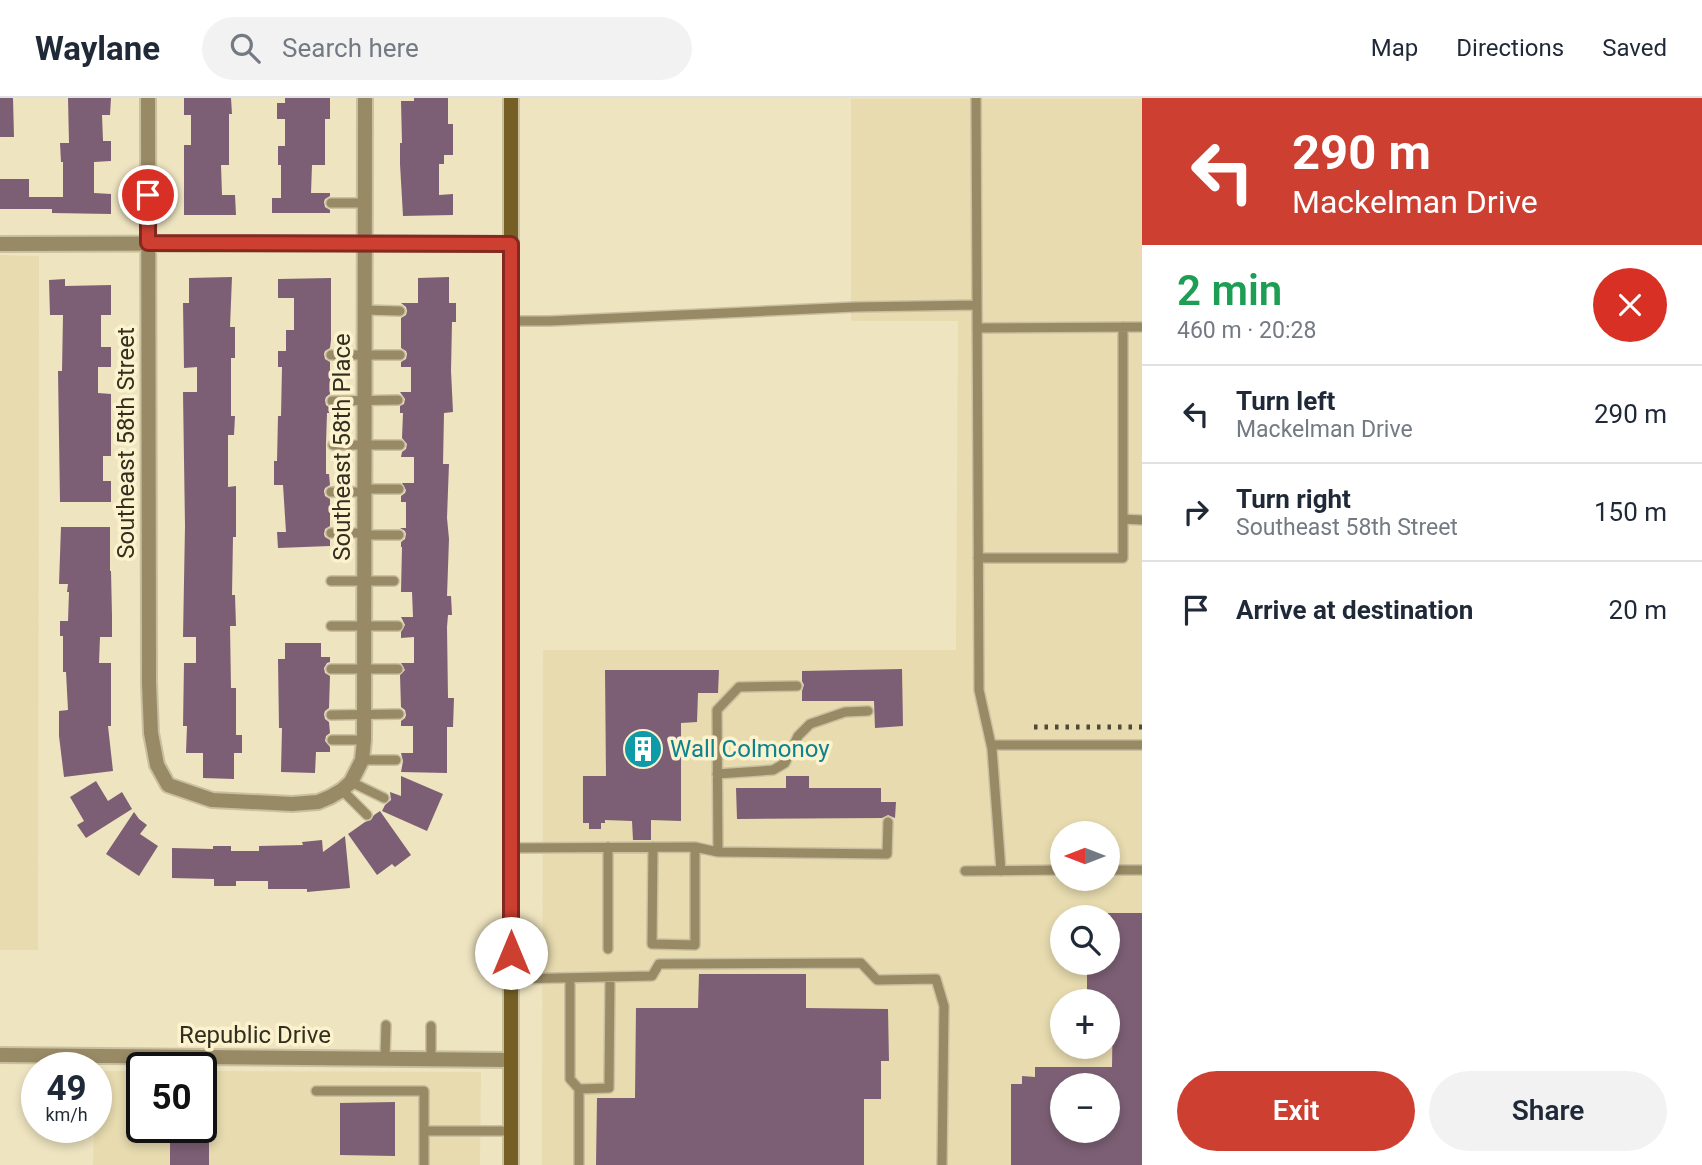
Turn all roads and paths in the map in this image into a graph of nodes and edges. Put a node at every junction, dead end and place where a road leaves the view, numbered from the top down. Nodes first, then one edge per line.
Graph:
1 (148, 98) edge
2 (365, 98) edge
3 (511, 98) edge
4 (976, 98) edge
5 (331, 203) dead end
6 (364, 203) junction
7 (148, 243) junction
8 (364, 243) junction
9 (0, 244) edge
10 (511, 244) junction
11 (977, 305) junction
12 (364, 310) junction
13 (400, 311) dead end
14 (511, 321) junction
15 (1123, 327) junction
16 (1142, 327) edge
17 (977, 328) junction
18 (331, 355) dead end
19 (364, 355) junction
20 (400, 355) dead end
21 (364, 400) junction
22 (398, 400) dead end
23 (332, 401) dead end
24 (364, 444) junction
25 (333, 445) dead end
26 (400, 445) dead end
27 (399, 489) dead end
28 (364, 490) junction
29 (331, 492) dead end
30 (1123, 519) junction
31 (1142, 520) edge
32 (331, 533) dead end
33 (364, 534) junction
34 (399, 536) dead end
35 (978, 558) junction
36 (331, 581) dead end
37 (364, 581) junction
38 (394, 581) dead end
39 (331, 625) dead end
40 (364, 626) junction
41 (398, 626) dead end
42 (331, 669) dead end
43 (364, 669) junction
44 (398, 669) dead end
45 (797, 686) dead end
46 (868, 711) dead end
47 (399, 714) dead end
48 (331, 715) dead end
49 (364, 715) junction
50 (332, 740) dead end
51 (364, 740) junction
52 (991, 745) junction
53 (1142, 745) edge
54 (362, 760) junction
55 (396, 760) dead end
56 (718, 774) junction
57 (347, 786) junction
58 (384, 798) dead end
59 (367, 815) dead end
60 (888, 822) dead end
61 (608, 847) junction
62 (653, 847) junction
63 (695, 847) junction
64 (511, 848) junction
65 (718, 852) junction
66 (1050, 870) edge
67 (1120, 870) edge
68 (1142, 870) edge
69 (965, 871) dead end
70 (1001, 871) junction
71 (608, 949) dead end
72 (610, 977) junction
73 (570, 978) junction
74 (511, 979) junction
75 (386, 1025) dead end
76 (432, 1026) dead end
77 (0, 1055) edge
78 (385, 1058) junction
79 (431, 1059) junction
80 (511, 1059) junction
81 (579, 1089) junction
82 (316, 1091) dead end
83 (424, 1131) junction
84 (511, 1131) junction
85 (424, 1165) edge
86 (511, 1165) edge
87 (579, 1165) edge
88 (942, 1165) edge

1 - 7 street, Southeast 58th Street
2 - 6 street, Southeast 58th Place
3 - 10 main road
4 - 11 lane
5 - 6 lane
6 - 8 street, Southeast 58th Place
7 - 8 street
7 - 9 street
7 - 57 street, Southeast 58th Street
8 - 10 street
8 - 12 street, Southeast 58th Place
10 - 14 main road
11 - 14 lane
11 - 17 lane
12 - 13 lane
12 - 19 street, Southeast 58th Place
14 - 64 main road
15 - 16 lane
15 - 17 lane
15 - 30 lane
17 - 35 lane
18 - 19 lane
19 - 20 lane
19 - 21 street, Southeast 58th Place
21 - 22 lane
21 - 23 lane
21 - 24 street, Southeast 58th Place
24 - 25 lane
24 - 26 lane
24 - 28 street, Southeast 58th Place
27 - 28 lane
28 - 29 lane
28 - 33 street, Southeast 58th Place
30 - 31 lane
30 - 35 lane
32 - 33 lane
33 - 34 lane
33 - 37 street, Southeast 58th Place
35 - 52 lane
36 - 37 lane
37 - 38 lane
37 - 40 street, Southeast 58th Place
39 - 40 lane
40 - 41 lane
40 - 43 street, Southeast 58th Place
42 - 43 lane
43 - 44 lane
43 - 49 street, Southeast 58th Place
45 - 56 lane
46 - 56 lane
47 - 49 lane
48 - 49 lane
49 - 51 street, Southeast 58th Place
50 - 51 lane
51 - 54 street, Southeast 58th Place
52 - 53 lane
52 - 70 lane
54 - 55 lane
54 - 57 street, Southeast 58th Place
56 - 65 lane
57 - 58 lane
57 - 59 lane
60 - 65 lane
61 - 62 lane
61 - 64 lane
61 - 71 lane
62 - 63 lane
62 - 63 lane
63 - 65 lane
64 - 74 main road
66 - 70 lane
67 - 68 lane
69 - 70 lane
72 - 73 lane
72 - 81 lane
72 - 88 lane
73 - 74 lane
73 - 81 lane
74 - 80 main road
75 - 78 lane
76 - 79 lane
77 - 78 street, Republic Drive
78 - 79 street, Republic Drive
79 - 80 street, Republic Drive
80 - 84 main road
81 - 87 lane
82 - 83 lane
83 - 84 lane
83 - 85 lane
84 - 86 main road

